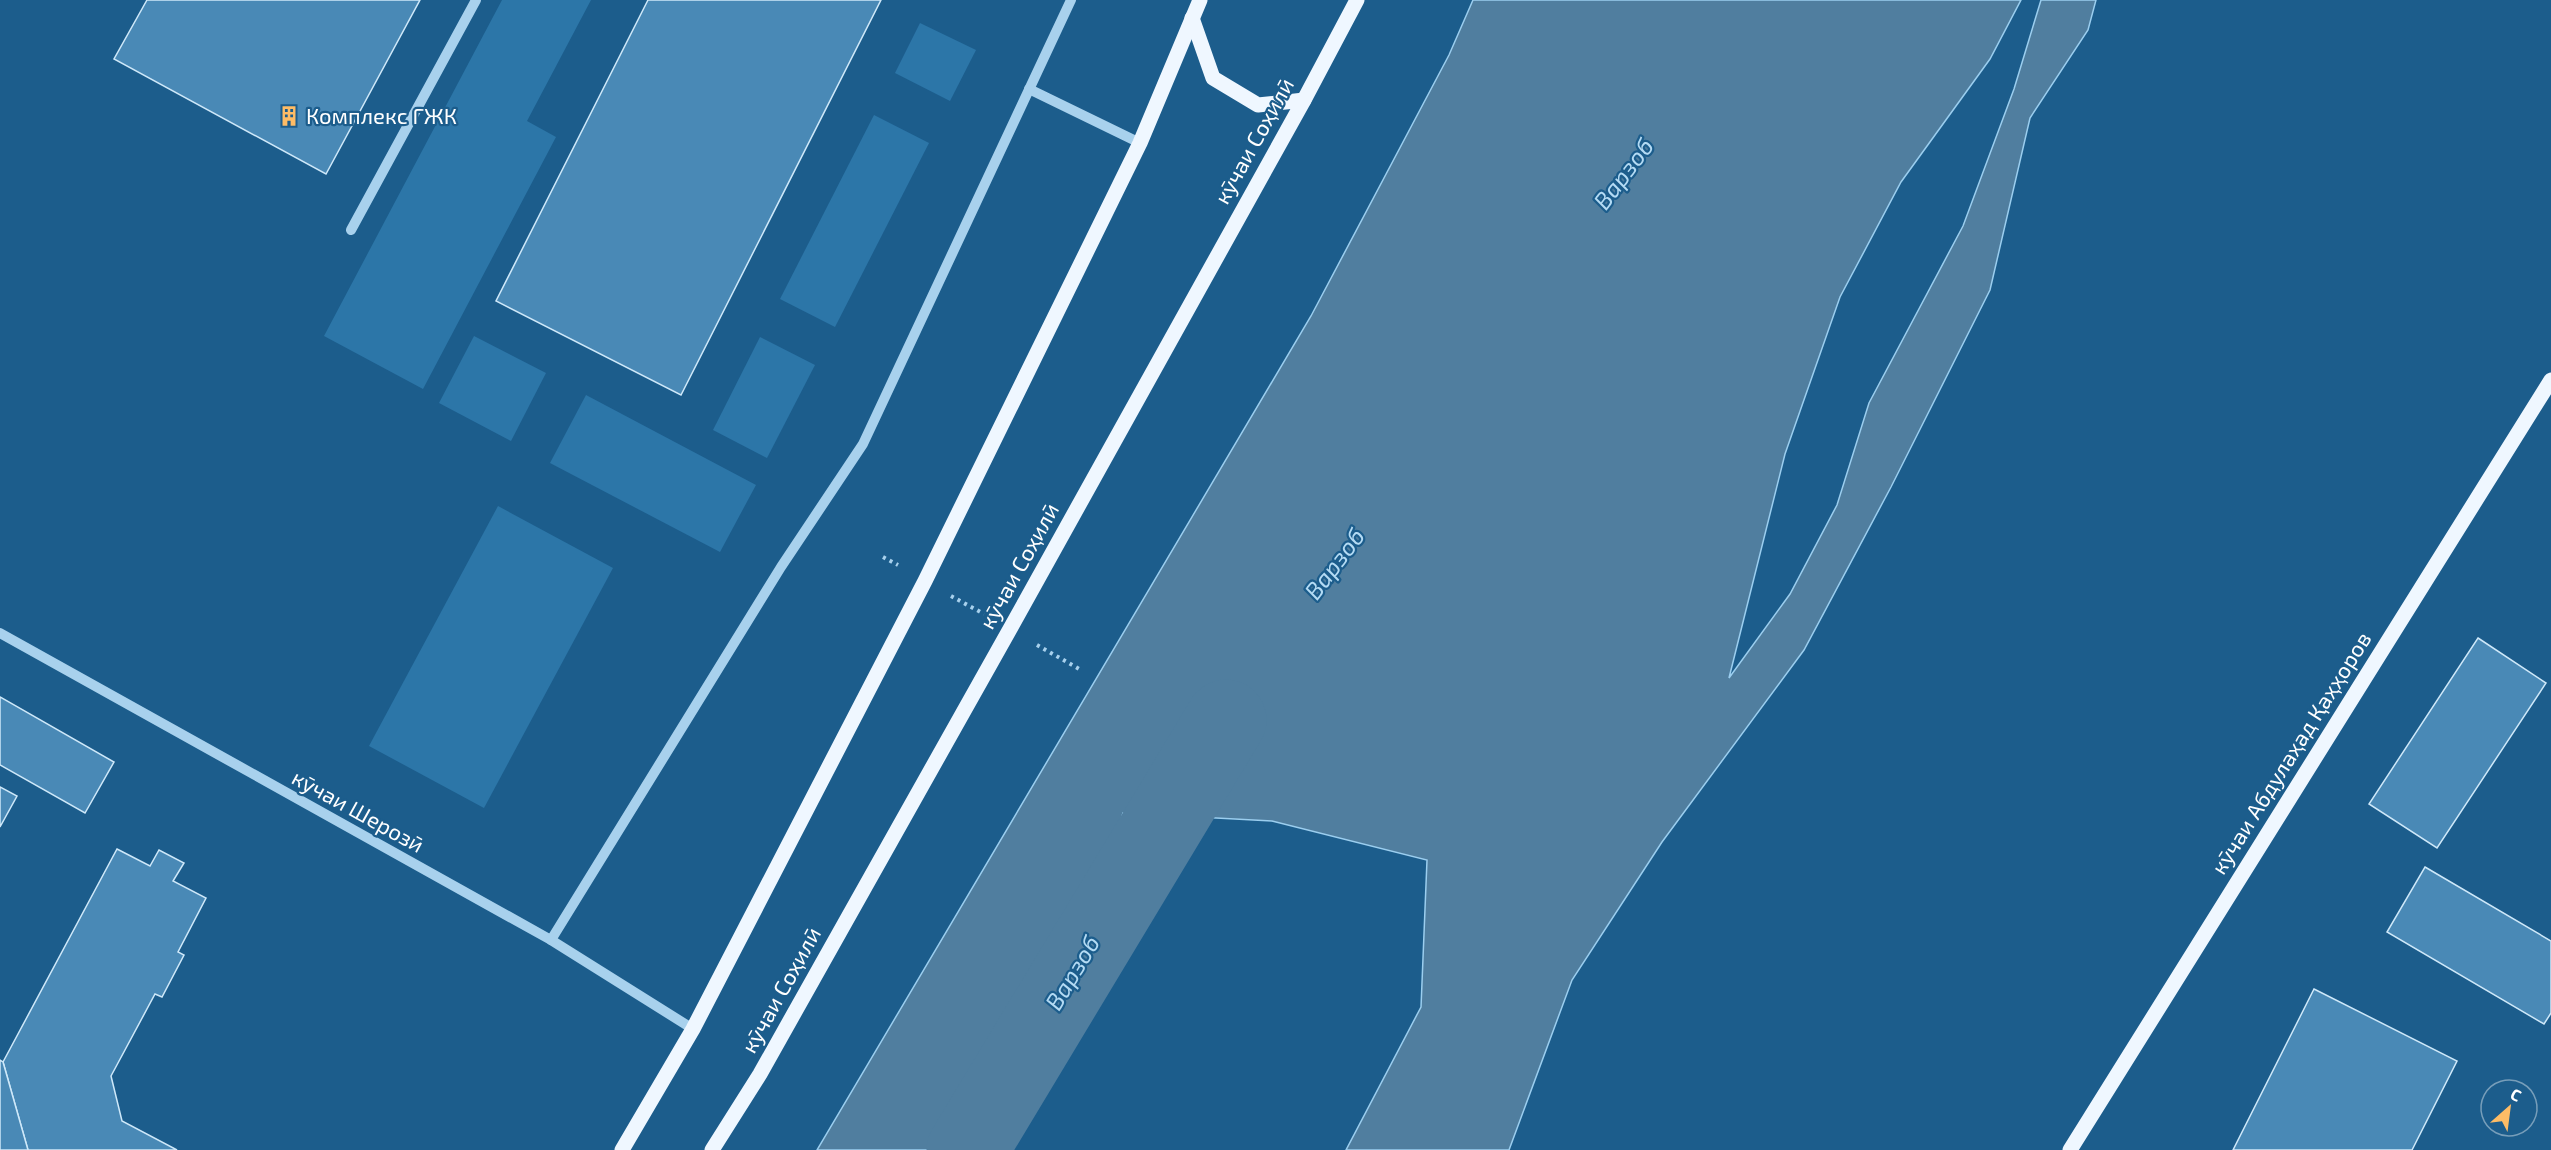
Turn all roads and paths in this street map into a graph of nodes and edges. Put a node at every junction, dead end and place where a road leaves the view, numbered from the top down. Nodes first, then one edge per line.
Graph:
1 (476, 0) edge
2 (1071, 0) edge
3 (1200, 0) edge
4 (1356, 0) edge
5 (1192, 18) junction
6 (1029, 88) junction
7 (1304, 100) junction
8 (1140, 143) junction
9 (351, 230) dead end
10 (2551, 380) edge
11 (0, 633) edge
12 (551, 940) junction
13 (693, 1029) junction
14 (622, 1150) edge
15 (712, 1150) edge
16 (2070, 1150) edge

1 - 9 lane
2 - 6 lane
3 - 5 main road
4 - 7 main road, кӯчаи Соҳилӣ
5 - 7 main road
5 - 8 main road
6 - 8 lane
6 - 12 lane
7 - 15 main road, кӯчаи Соҳилӣ
8 - 13 main road
10 - 16 main road, кӯчаи Абдулаҳад Қаҳҳоров
11 - 12 lane, кӯчаи Шерозӣ
12 - 13 lane, кӯчаи Шерозӣ
13 - 14 main road

